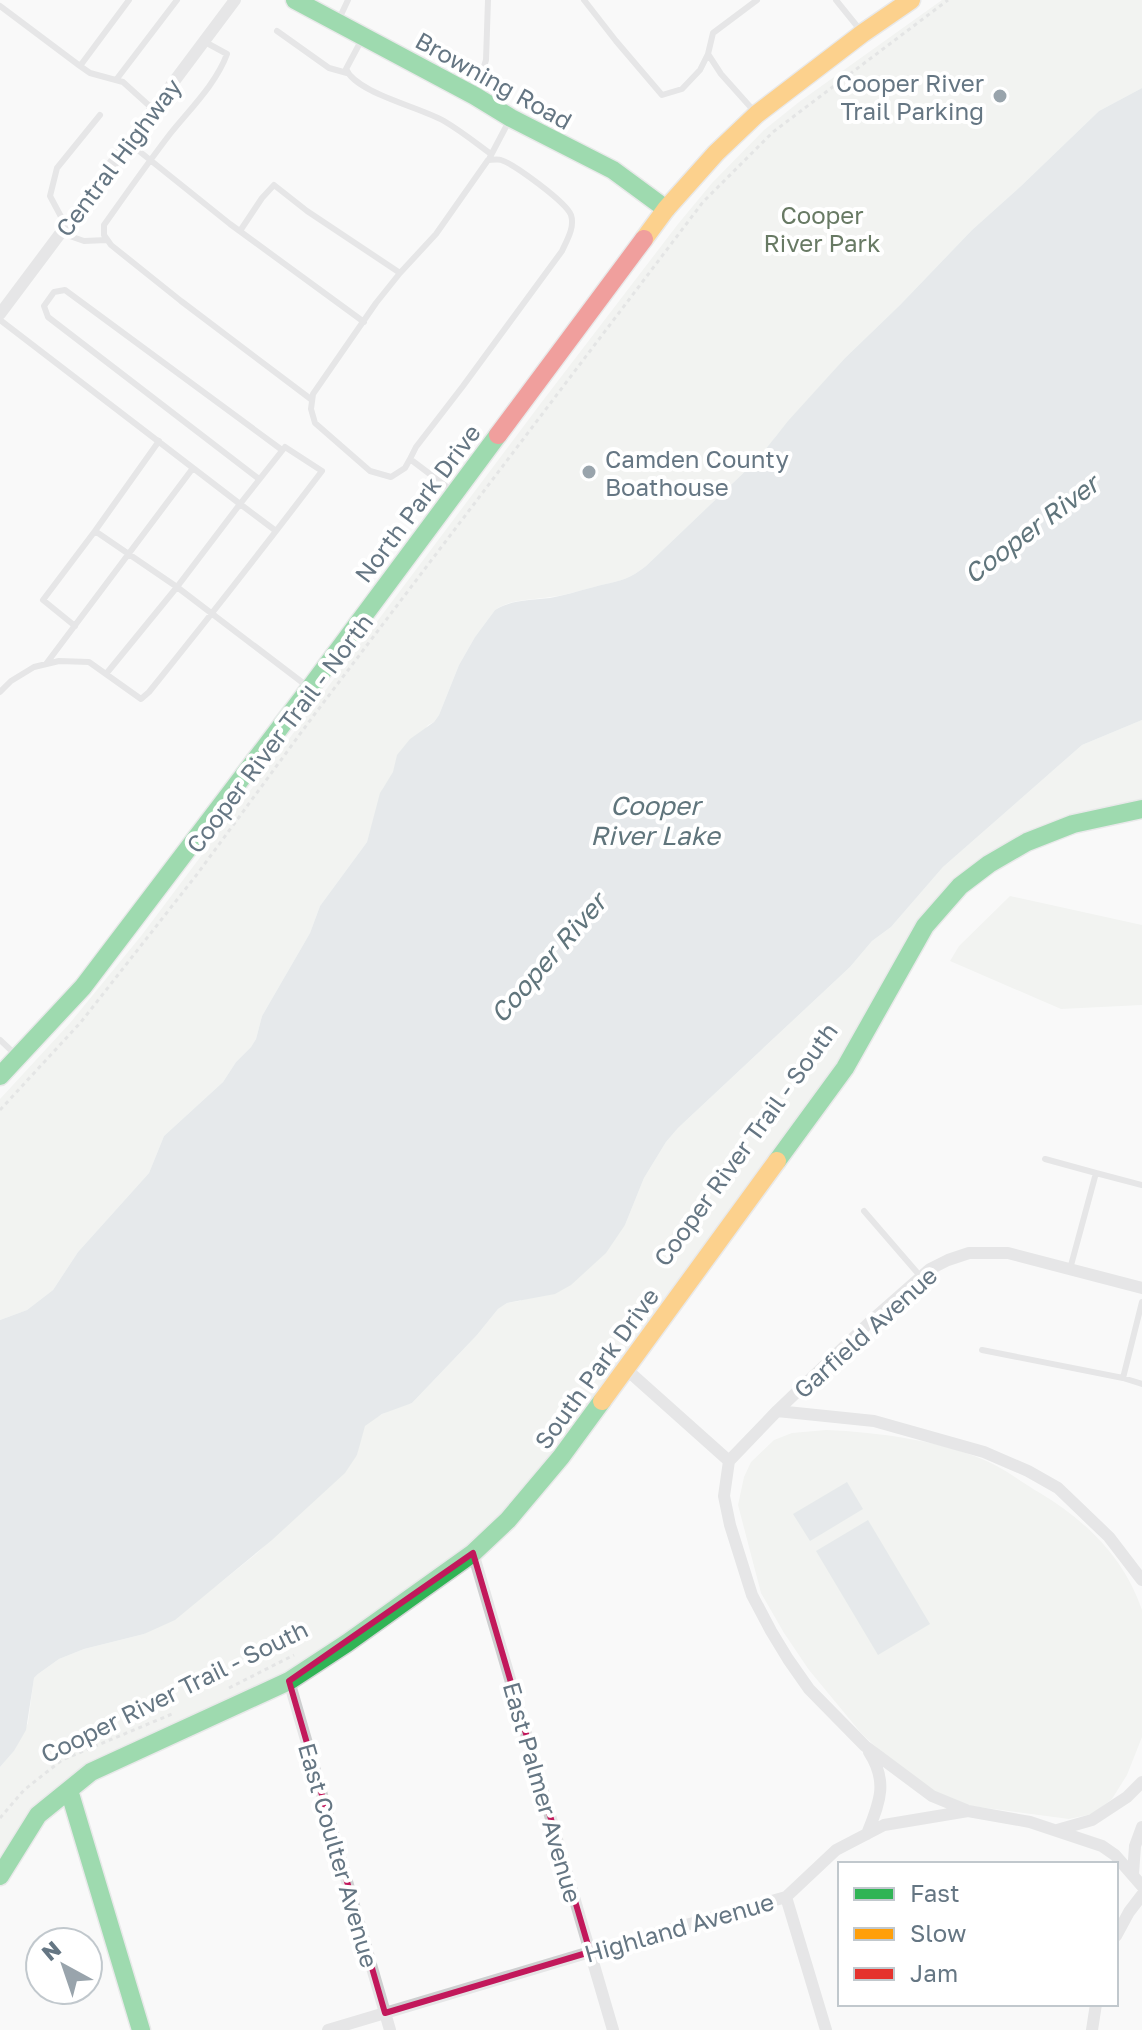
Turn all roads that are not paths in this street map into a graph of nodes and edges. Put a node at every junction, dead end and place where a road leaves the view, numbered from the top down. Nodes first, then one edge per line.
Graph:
1 (129, 0) edge
2 (177, 0) edge
3 (235, 0) edge
4 (295, 0) edge
5 (348, 0) edge
6 (488, 0) edge
7 (584, 0) edge
8 (757, 0) edge
9 (836, 0) edge
10 (911, 0) edge
11 (0, 6) edge
12 (338, 23) junction
13 (277, 31) dead end
14 (863, 33) junction
15 (363, 36) junction
16 (205, 41) junction
17 (708, 54) junction
18 (80, 66) junction
19 (347, 73) junction
20 (116, 80) junction
21 (475, 96) junction
22 (154, 110) junction
23 (757, 114) junction
24 (100, 115) dead end
25 (511, 118) junction
26 (129, 143) junction
27 (490, 157) junction
28 (150, 160) junction
29 (666, 209) junction
30 (64, 229) junction
31 (240, 231) junction
32 (107, 240) junction
33 (400, 273) junction
34 (0, 314) edge
35 (0, 320) edge
36 (364, 322) junction
37 (312, 400) junction
38 (159, 441) junction
39 (282, 450) junction
40 (410, 459) junction
41 (193, 468) junction
42 (259, 479) junction
43 (454, 492) junction
44 (240, 504) junction
45 (95, 531) junction
46 (276, 531) junction
47 (129, 554) junction
48 (177, 587) junction
49 (212, 614) junction
50 (75, 626) junction
51 (46, 664) junction
52 (106, 674) junction
53 (310, 688) junction
54 (0, 692) edge
55 (1142, 809) edge
56 (0, 1040) edge
57 (18, 1057) junction
58 (0, 1076) edge
59 (1045, 1159) dead end
60 (1096, 1173) junction
61 (1142, 1185) edge
62 (864, 1211) dead end
63 (1070, 1269) junction
64 (921, 1277) junction
65 (1142, 1288) edge
66 (1142, 1302) edge
67 (982, 1350) dead end
68 (626, 1369) junction
69 (1123, 1378) junction
70 (1142, 1384) edge
71 (777, 1411) junction
72 (729, 1461) junction
73 (473, 1553) junction
74 (1142, 1580) edge
75 (289, 1681) junction
76 (865, 1746) junction
77 (1142, 1782) edge
78 (69, 1790) junction
79 (968, 1811) junction
80 (1142, 1827) edge
81 (1057, 1830) junction
82 (867, 1834) junction
83 (1133, 1874) junction
84 (0, 1876) edge
85 (1142, 1886) edge
86 (1142, 1895) edge
87 (786, 1897) junction
88 (1118, 1932) edge
89 (590, 1952) junction
90 (1096, 2006) edge
91 (385, 2013) junction
92 (141, 2030) edge
93 (328, 2030) edge
94 (390, 2030) edge
95 (613, 2030) edge
96 (826, 2030) edge
97 (1092, 2030) edge

1 - 18 lane
2 - 20 lane
3 - 16 street, Central Highway
4 - 12 street, Browning Road
5 - 12 lane
6 - 21 lane
7 - 17 lane
8 - 17 lane
9 - 14 lane
10 - 14 street, North Park Drive
11 - 18 lane
12 - 15 street, Browning Road
13 - 19 lane
14 - 23 street, North Park Drive
15 - 19 lane
15 - 21 street, Browning Road
16 - 22 street, Central Highway
16 - 28 lane
17 - 23 lane
18 - 20 lane
19 - 27 lane
20 - 22 lane
21 - 25 street, Browning Road
22 - 26 street, Central Highway
23 - 29 street, North Park Drive
24 - 30 lane
25 - 27 lane
25 - 29 street, Browning Road
26 - 28 lane
26 - 30 street, Central Highway
27 - 33 lane
27 - 40 lane
28 - 31 lane
28 - 32 lane
29 - 43 street, North Park Drive
30 - 32 lane
30 - 34 street, Central Highway
31 - 33 lane
31 - 36 lane
32 - 37 lane
33 - 36 lane
35 - 38 lane
36 - 37 lane
37 - 40 lane
38 - 41 lane
38 - 45 lane
39 - 42 lane
39 - 42 lane
39 - 46 lane
40 - 43 lane
41 - 44 lane
41 - 47 lane
42 - 44 lane
43 - 53 street, North Park Drive
44 - 46 lane
44 - 48 lane
45 - 47 lane
45 - 50 lane
46 - 49 lane
47 - 48 lane
47 - 50 lane
48 - 49 lane
48 - 52 lane
49 - 52 lane
49 - 53 lane
50 - 51 lane
51 - 52 lane
51 - 54 lane
53 - 57 street, North Park Drive
55 - 68 street, South Park Drive
56 - 57 lane
57 - 58 street, North Park Drive
59 - 60 lane
60 - 61 lane
60 - 63 lane
62 - 64 lane
63 - 64 street, Garfield Avenue
63 - 65 street, Garfield Avenue
64 - 71 street, Garfield Avenue
66 - 69 lane
67 - 69 lane
68 - 72 street
68 - 73 street, South Park Drive
69 - 70 lane
71 - 72 street, Garfield Avenue
71 - 74 street
72 - 76 street
73 - 75 street, South Park Drive
73 - 89 street, East Palmer Avenue
75 - 78 street, South Park Drive
75 - 91 street, East Coulter Avenue
76 - 79 street
76 - 82 street
77 - 81 street
78 - 84 street, South Park Drive
78 - 92 street
79 - 81 street, Highland Avenue
79 - 82 street, Highland Avenue
80 - 83 street
81 - 83 street, Highland Avenue
82 - 87 street, Highland Avenue
83 - 85 street, Highland Avenue
86 - 88 street
87 - 89 street, Highland Avenue
87 - 96 street
89 - 91 street, Highland Avenue
89 - 95 street, East Palmer Avenue
90 - 97 street
91 - 93 street, Highland Avenue
91 - 94 street, East Coulter Avenue

